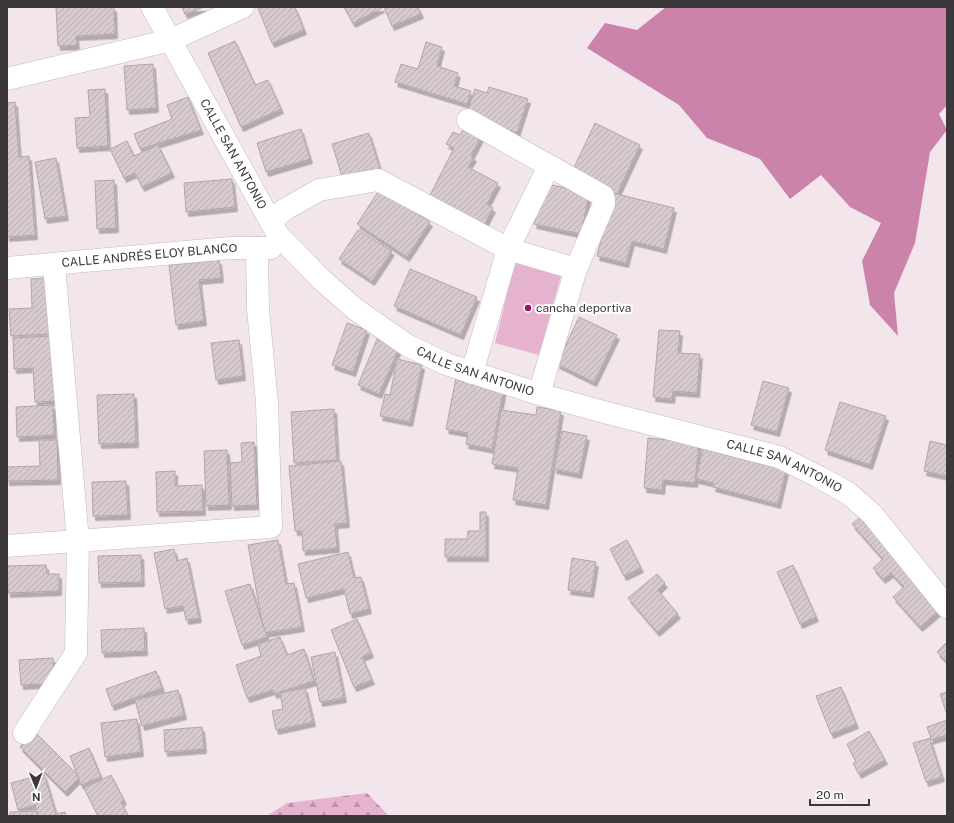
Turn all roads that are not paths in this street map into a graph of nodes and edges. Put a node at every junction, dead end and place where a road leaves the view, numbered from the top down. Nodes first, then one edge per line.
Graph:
1 (152, 7) edge
2 (243, 7) edge
3 (171, 40) junction
4 (7, 79) edge
5 (468, 120) dead end
6 (549, 166) junction
7 (271, 220) junction
8 (257, 248) junction
9 (293, 249) junction
10 (508, 249) junction
11 (54, 265) junction
12 (7, 268) edge
13 (576, 269) junction
14 (472, 373) junction
15 (539, 394) junction
16 (78, 541) junction
17 (7, 546) edge
18 (947, 607) edge
19 (24, 733) dead end

1 - 3 street, CALLE SAN ANTONIO
2 - 3 street
3 - 4 street
3 - 7 street, CALLE SAN ANTONIO
5 - 6 street
6 - 10 street
6 - 13 street
7 - 9 street, CALLE SAN ANTONIO
7 - 10 street
8 - 9 street, CALLE ANDRÉS ELOY BLANCO
8 - 11 street, CALLE ANDRÉS ELOY BLANCO
8 - 16 street
9 - 14 street, CALLE SAN ANTONIO
10 - 13 street
10 - 14 street
11 - 12 street, CALLE ANDRÉS ELOY BLANCO
11 - 16 street
13 - 15 street
14 - 15 street, CALLE SAN ANTONIO
15 - 18 street, CALLE SAN ANTONIO
16 - 17 street
16 - 19 street

